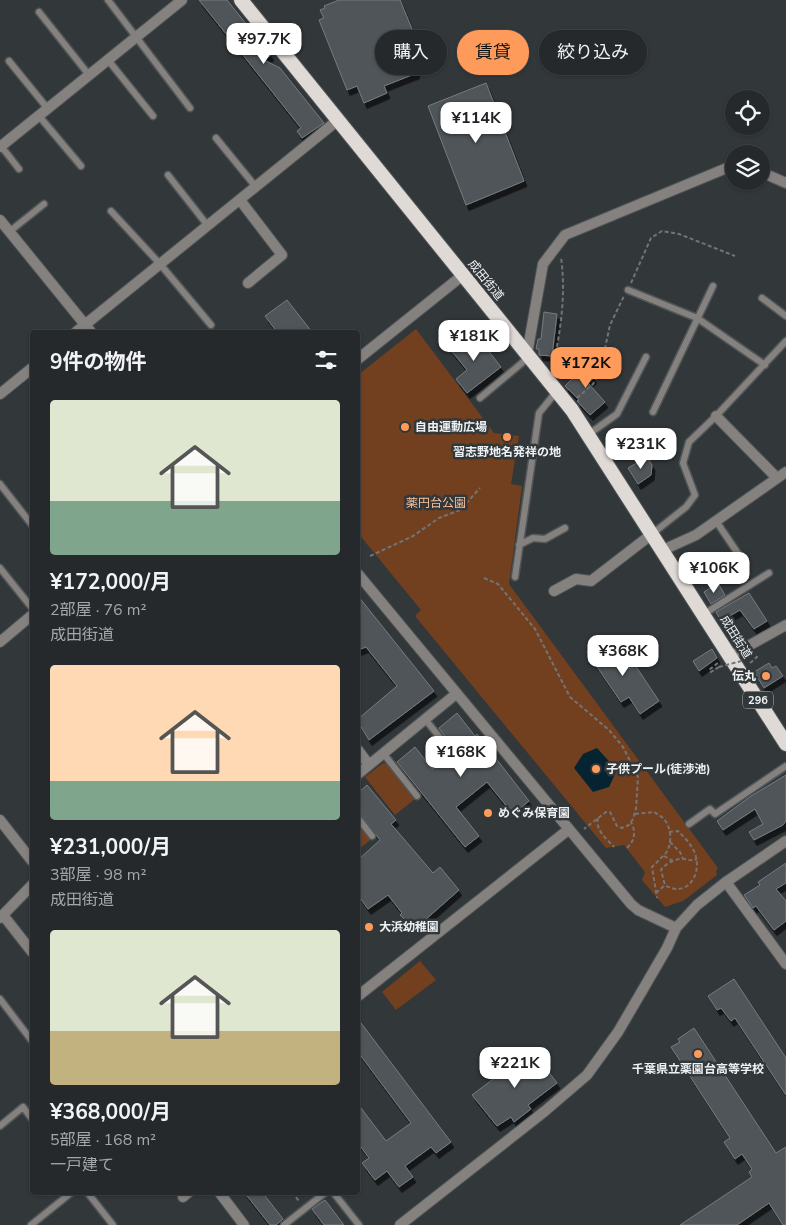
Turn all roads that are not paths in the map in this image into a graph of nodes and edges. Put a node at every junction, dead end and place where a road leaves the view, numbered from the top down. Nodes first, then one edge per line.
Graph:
1 (108, 0) edge
2 (182, 0) edge
3 (241, 0) edge
4 (39, 12) dead end
5 (137, 36) junction
6 (108, 60) junction
7 (9, 61) dead end
8 (89, 75) junction
9 (190, 108) dead end
10 (48, 109) junction
11 (39, 116) junction
12 (153, 116) dead end
13 (338, 120) junction
14 (216, 138) dead end
15 (1, 147) edge
16 (81, 166) dead end
17 (19, 168) dead end
18 (725, 170) edge
19 (168, 175) dead end
20 (770, 176) edge
21 (786, 182) edge
22 (256, 187) junction
23 (240, 200) junction
24 (44, 204) dead end
25 (111, 211) dead end
26 (0, 220) edge
27 (208, 226) junction
28 (10, 232) junction
29 (160, 264) junction
30 (463, 275) junction
31 (248, 283) dead end
32 (713, 286) dead end
33 (628, 290) dead end
34 (762, 298) dead end
35 (786, 316) edge
36 (697, 318) junction
37 (211, 325) dead end
38 (88, 329) edge
39 (786, 342) edge
40 (528, 355) junction
41 (360, 357) edge
42 (646, 357) dead end
43 (765, 365) junction
44 (30, 370) edge
45 (557, 391) junction
46 (0, 394) edge
47 (480, 398) dead end
48 (653, 412) dead end
49 (716, 416) junction
50 (589, 434) junction
51 (782, 475) edge
52 (0, 484) edge
53 (716, 521) junction
54 (30, 522) edge
55 (565, 528) dead end
56 (652, 534) junction
57 (519, 545) junction
58 (663, 550) junction
59 (742, 561) dead end
60 (0, 568) edge
61 (769, 573) dead end
62 (360, 576) edge
63 (515, 577) dead end
64 (554, 591) dead end
65 (30, 606) edge
66 (704, 614) junction
67 (30, 617) edge
68 (786, 625) edge
69 (0, 642) edge
70 (727, 658) junction
71 (456, 694) junction
72 (425, 719) junction
73 (786, 744) edge
74 (449, 749) dead end
75 (360, 753) edge
76 (383, 753) junction
77 (369, 765) junction
78 (786, 766) edge
79 (360, 772) edge
80 (417, 796) dead end
81 (0, 820) edge
82 (360, 821) edge
83 (689, 824) dead end
84 (568, 830) junction
85 (372, 836) dead end
86 (786, 841) edge
87 (30, 858) edge
88 (726, 882) junction
89 (30, 887) edge
90 (2, 916) edge
91 (676, 928) junction
92 (30, 950) edge
93 (786, 964) edge
94 (360, 994) edge
95 (0, 999) edge
96 (30, 1038) edge
97 (30, 1116) edge
98 (0, 1126) edge
99 (68, 1195) edge
100 (89, 1195) edge
101 (221, 1195) edge
102 (322, 1195) edge
103 (335, 1195) edge
104 (31, 1225) edge
105 (112, 1225) edge
106 (244, 1225) edge
107 (284, 1225) edge
108 (359, 1225) edge
109 (400, 1225) edge

1 - 5 lane
2 - 5 street
3 - 13 highway, 成田街道 / 296
4 - 8 lane
5 - 6 street
5 - 9 lane
6 - 8 street
6 - 12 lane
7 - 10 lane
8 - 10 street
10 - 11 street
11 - 15 street
11 - 16 lane
13 - 22 street
13 - 30 highway, 成田街道 / 296
14 - 22 lane
15 - 17 lane
18 - 40 street
19 - 27 lane
20 - 21 street
22 - 23 street
23 - 27 street
23 - 31 street
24 - 28 lane
25 - 29 lane
26 - 28 street
27 - 29 street
28 - 38 street
29 - 37 lane
29 - 38 street
30 - 40 highway, 成田街道 / 296
30 - 41 street
32 - 36 lane
33 - 36 lane
34 - 35 lane
36 - 43 lane
36 - 48 lane
39 - 43 lane
40 - 45 highway, 成田街道 / 296
40 - 47 lane
42 - 50 lane
43 - 49 lane
44 - 46 street
45 - 50 highway, 成田街道 / 296
45 - 57 lane
49 - 51 street
49 - 56 lane
50 - 56 highway, 成田街道 / 296
51 - 53 street
52 - 54 lane
53 - 58 street
53 - 59 lane
55 - 57 lane
56 - 58 highway, 成田街道 / 296
56 - 64 street
57 - 63 lane
58 - 66 highway, 成田街道 / 296
60 - 65 lane
61 - 66 lane
62 - 71 street
66 - 70 highway, 成田街道 / 296
67 - 69 street
68 - 70 street
70 - 73 highway, 成田街道 / 296
71 - 72 street
71 - 84 street
72 - 74 lane
72 - 76 street
75 - 77 street
76 - 77 street
76 - 80 lane
77 - 79 street
78 - 83 lane
81 - 87 street
82 - 85 lane
84 - 91 street
84 - 94 street
86 - 88 street
88 - 91 street
88 - 93 street
89 - 90 street
90 - 92 street
91 - 109 street
95 - 96 lane
97 - 98 lane
99 - 104 lane
100 - 105 lane
101 - 106 street
102 - 107 lane
103 - 108 lane

